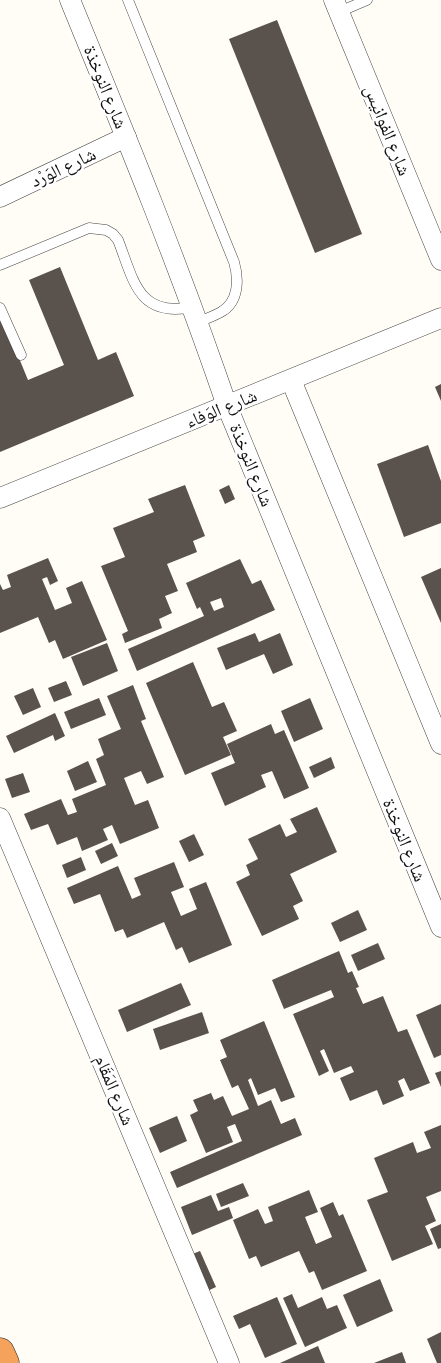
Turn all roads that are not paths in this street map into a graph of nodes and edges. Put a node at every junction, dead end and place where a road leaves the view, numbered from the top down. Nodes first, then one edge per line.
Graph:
1 (70, 0) edge
2 (128, 0) edge
3 (367, 0) edge
4 (337, 6) edge
5 (126, 137) junction
6 (0, 197) edge
7 (441, 260) edge
8 (0, 265) edge
9 (0, 308) edge
10 (195, 315) junction
11 (441, 318) edge
12 (21, 355) dead end
13 (291, 380) junction
14 (227, 406) junction
15 (0, 498) edge
16 (441, 744) edge
17 (0, 818) edge
18 (441, 927) edge
19 (0, 1352) edge
20 (5, 1363) edge
21 (229, 1363) edge

1 - 5 street, شارع النوخذة
2 - 10 lane
3 - 4 lane
4 - 7 street, شارع الفوانيس
5 - 6 street, شارع الوَرْد
5 - 10 street, شارع النوخذة
8 - 10 lane
9 - 12 lane
10 - 14 street, شارع النوخذة
11 - 13 street, شارع الوَفاء
13 - 14 street, شارع الوَفاء
13 - 16 street
14 - 15 street, شارع الوَفاء
14 - 18 street, شارع النوخذة
17 - 21 street, شارع المَقَام
19 - 20 highway

